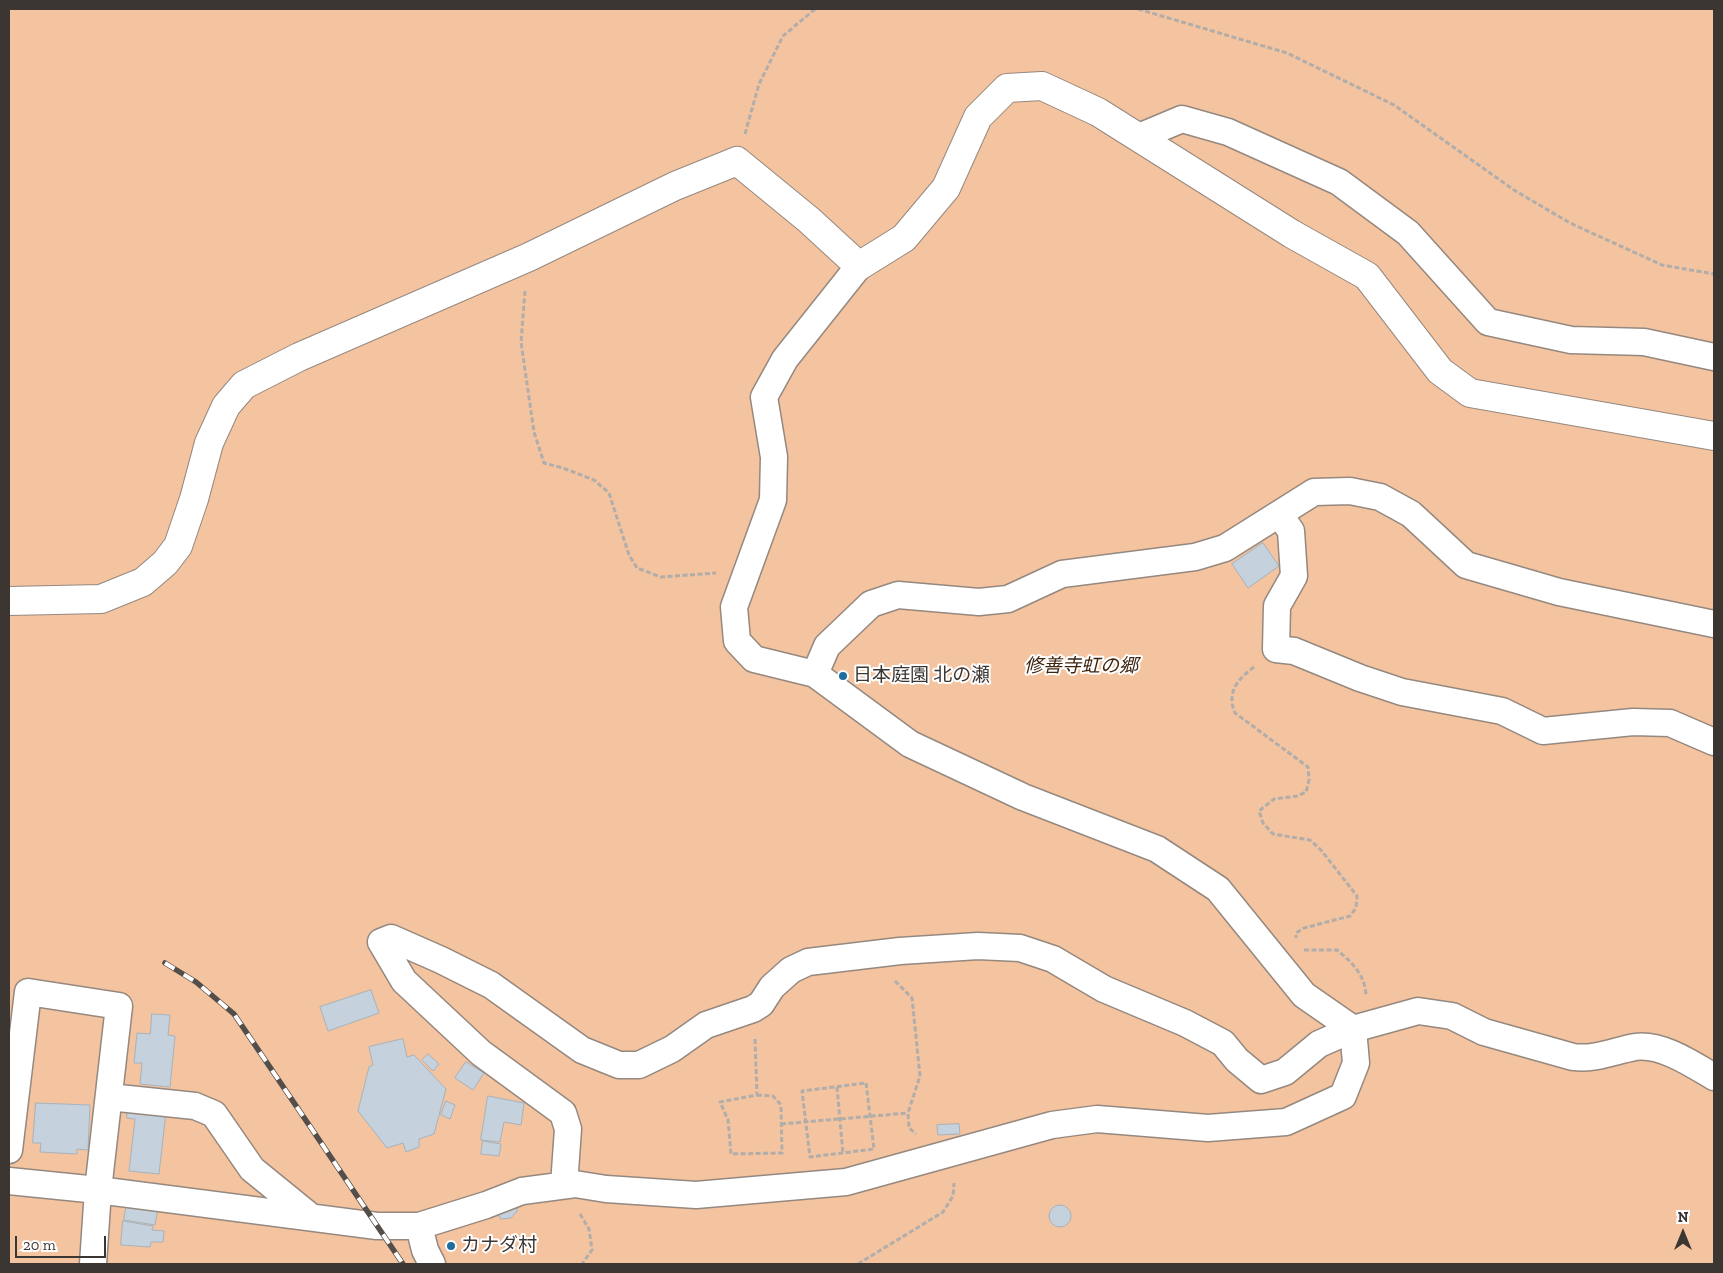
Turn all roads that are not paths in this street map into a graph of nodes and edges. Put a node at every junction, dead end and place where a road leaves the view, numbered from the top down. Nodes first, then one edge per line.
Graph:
1 (1139, 137) junction
2 (859, 266) junction
3 (1714, 357) edge
4 (1714, 436) edge
5 (1279, 514) junction
6 (9, 601) edge
7 (1714, 624) edge
8 (815, 674) junction
9 (1714, 742) edge
10 (1353, 1029) junction
11 (1714, 1077) edge
12 (109, 1098) junction
13 (9, 1150) edge
14 (9, 1181) edge
15 (564, 1185) junction
16 (98, 1190) junction
17 (311, 1217) junction
18 (419, 1226) junction
19 (93, 1264) edge
20 (432, 1264) edge

1 - 2 street
1 - 3 street
1 - 4 street
2 - 6 street
2 - 8 street
5 - 7 street
5 - 8 street
5 - 9 street
8 - 10 street
10 - 11 street
10 - 15 street
10 - 15 street
12 - 13 street
12 - 16 street
12 - 17 street
14 - 16 street
15 - 18 street
16 - 17 street
16 - 19 street
17 - 18 street
18 - 20 street

